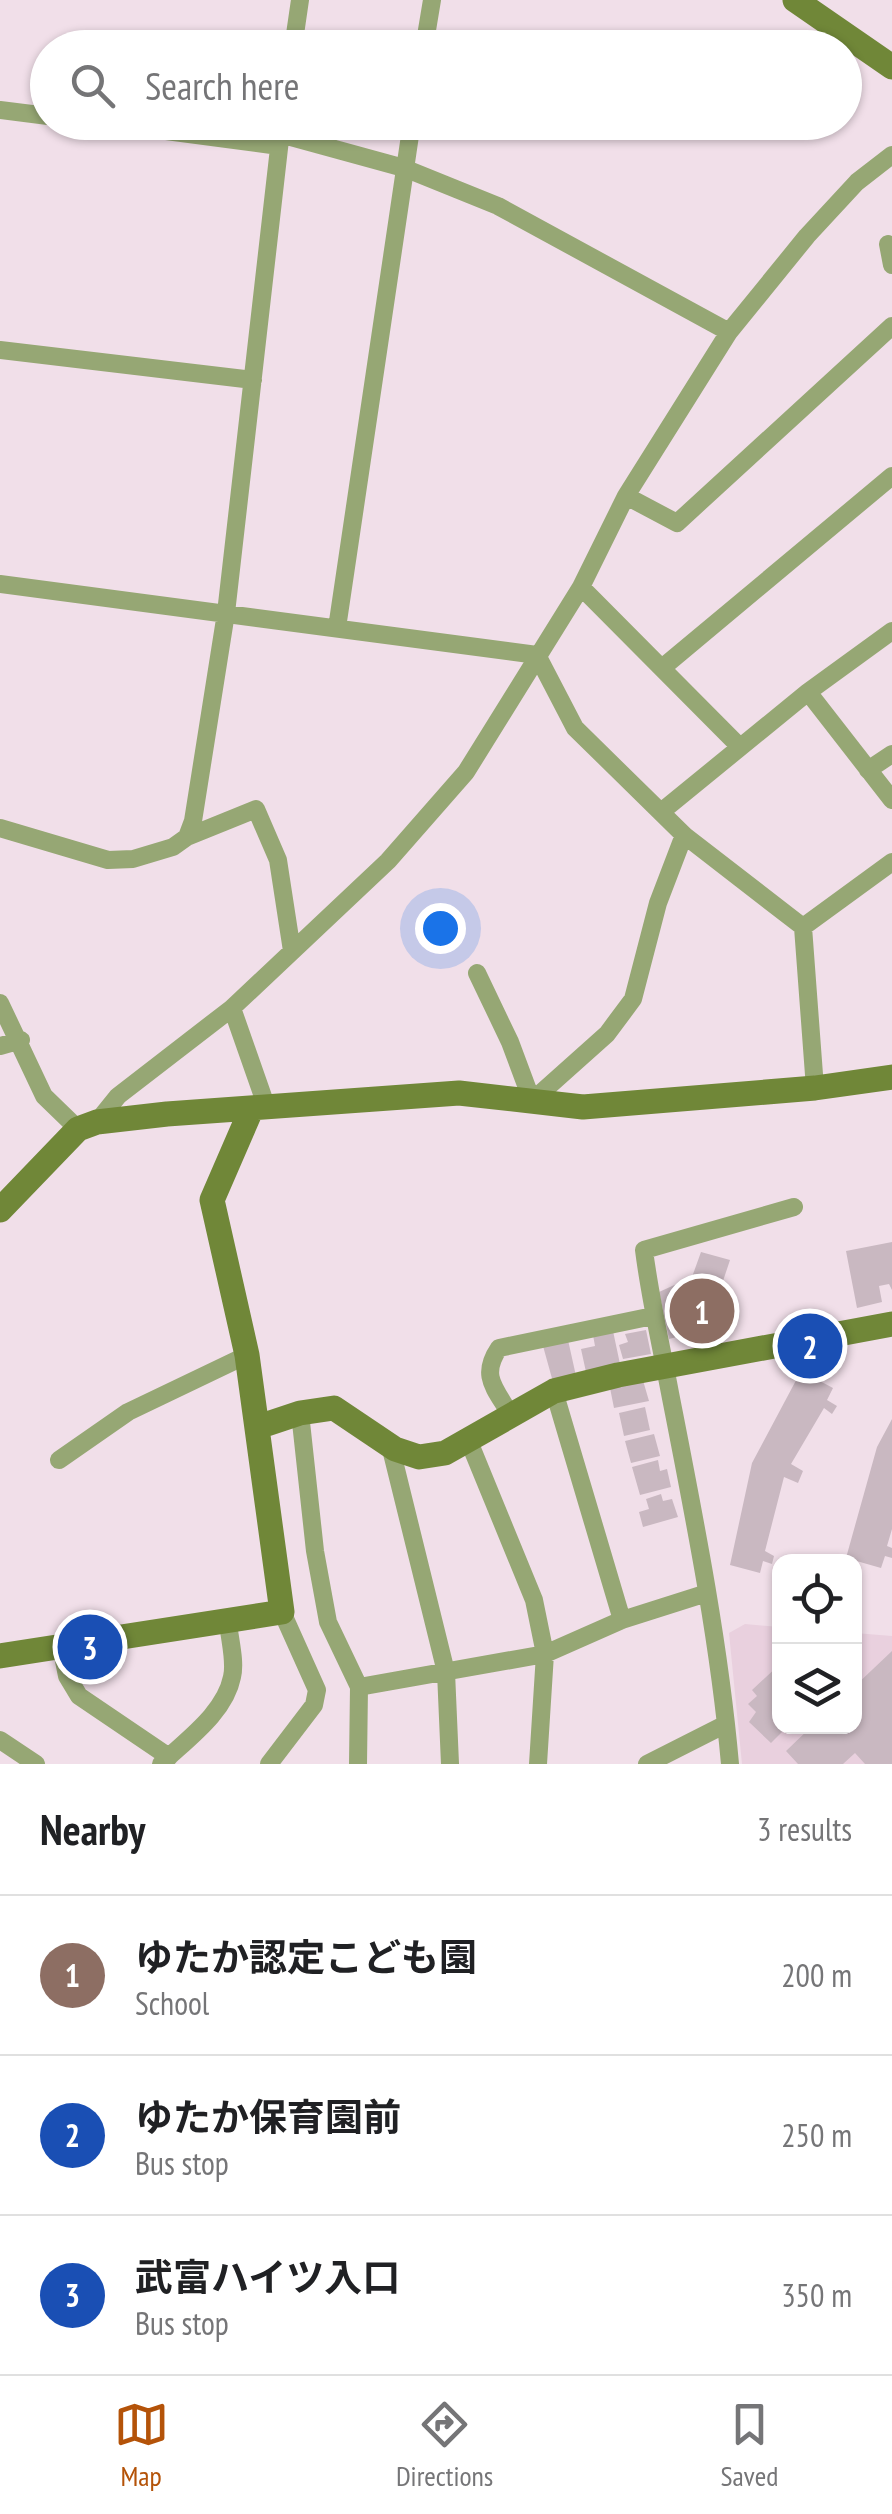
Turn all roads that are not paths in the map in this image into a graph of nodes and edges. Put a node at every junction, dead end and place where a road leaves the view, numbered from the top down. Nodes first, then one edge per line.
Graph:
1 (300, 0) edge
2 (432, 0) edge
3 (794, 0) edge
4 (296, 30) edge
5 (427, 30) edge
6 (837, 30) edge
7 (862, 47) edge
8 (892, 68) edge
9 (0, 110) edge
10 (30, 114) edge
11 (279, 140) edge
12 (302, 140) edge
13 (409, 140) edge
14 (892, 155) edge
15 (404, 168) junction
16 (888, 244) dead end
17 (892, 265) edge
18 (892, 326) edge
19 (729, 332) junction
20 (0, 350) edge
21 (252, 380) junction
22 (892, 476) edge
23 (626, 496) junction
24 (0, 584) edge
25 (581, 588) junction
26 (226, 613) junction
27 (337, 628) junction
28 (892, 631) edge
29 (537, 655) junction
30 (662, 668) junction
31 (808, 692) junction
32 (740, 748) junction
33 (892, 754) edge
34 (868, 770) junction
35 (892, 800) edge
36 (661, 812) junction
37 (0, 828) edge
38 (684, 835) junction
39 (187, 837) junction
40 (892, 862) edge
41 (803, 927) junction
42 (292, 951) junction
43 (476, 973) dead end
44 (0, 1002) edge
45 (232, 1008) junction
46 (20, 1040) junction
47 (0, 1046) edge
48 (892, 1076) edge
49 (815, 1088) junction
50 (532, 1101) junction
51 (259, 1109) junction
52 (88, 1125) junction
53 (794, 1207) dead end
54 (0, 1210) edge
55 (652, 1316) junction
56 (892, 1324) edge
57 (247, 1355) junction
58 (664, 1367) junction
59 (554, 1391) junction
60 (300, 1414) junction
61 (510, 1414) junction
62 (258, 1427) junction
63 (468, 1439) junction
64 (390, 1445) junction
65 (59, 1460) dead end
66 (706, 1593) junction
67 (282, 1612) junction
68 (622, 1620) junction
69 (228, 1621) junction
70 (61, 1646) junction
71 (545, 1654) junction
72 (0, 1656) edge
73 (446, 1672) junction
74 (358, 1687) junction
75 (726, 1724) junction
76 (0, 1740) edge
77 (165, 1761) edge
78 (36, 1764) edge
79 (269, 1764) edge
80 (358, 1764) edge
81 (450, 1764) edge
82 (538, 1764) edge
83 (648, 1764) edge
84 (730, 1764) edge

1 - 4 street
2 - 5 street
3 - 6 street
7 - 8 street
9 - 10 street
11 - 21 street
12 - 15 street
13 - 15 street
14 - 19 street
15 - 19 street
15 - 27 street
16 - 17 street
18 - 23 street
19 - 23 street
20 - 21 street
21 - 26 street
22 - 30 street
23 - 25 street
24 - 26 street
25 - 29 street
25 - 30 street
26 - 27 street
26 - 39 street
27 - 29 street
28 - 31 street
29 - 36 street
29 - 42 street
30 - 32 street
31 - 32 street
31 - 34 street
32 - 36 street
33 - 34 street
34 - 35 street
36 - 38 street
37 - 39 street
38 - 41 street
38 - 50 street
39 - 42 street
40 - 41 street
41 - 49 street
42 - 45 street
43 - 50 street
44 - 46 street
45 - 51 street
45 - 52 street
46 - 47 street
46 - 52 street
48 - 49 street
49 - 50 street
50 - 51 street
51 - 52 street
51 - 57 street
52 - 54 street
53 - 55 street
55 - 58 street
55 - 61 street
56 - 58 street
57 - 62 street
57 - 65 street
58 - 59 street
58 - 66 street
59 - 61 street
59 - 68 street
60 - 62 street
60 - 64 street
60 - 74 street
61 - 63 street
62 - 67 street
63 - 64 street
63 - 71 street
64 - 73 street
66 - 68 street
66 - 75 street
67 - 69 street
67 - 79 street
68 - 71 street
69 - 70 street
69 - 77 street
70 - 72 street
70 - 77 street
71 - 73 street
71 - 82 street
73 - 74 street
73 - 81 street
74 - 80 street
75 - 83 street
75 - 84 street
76 - 78 street

